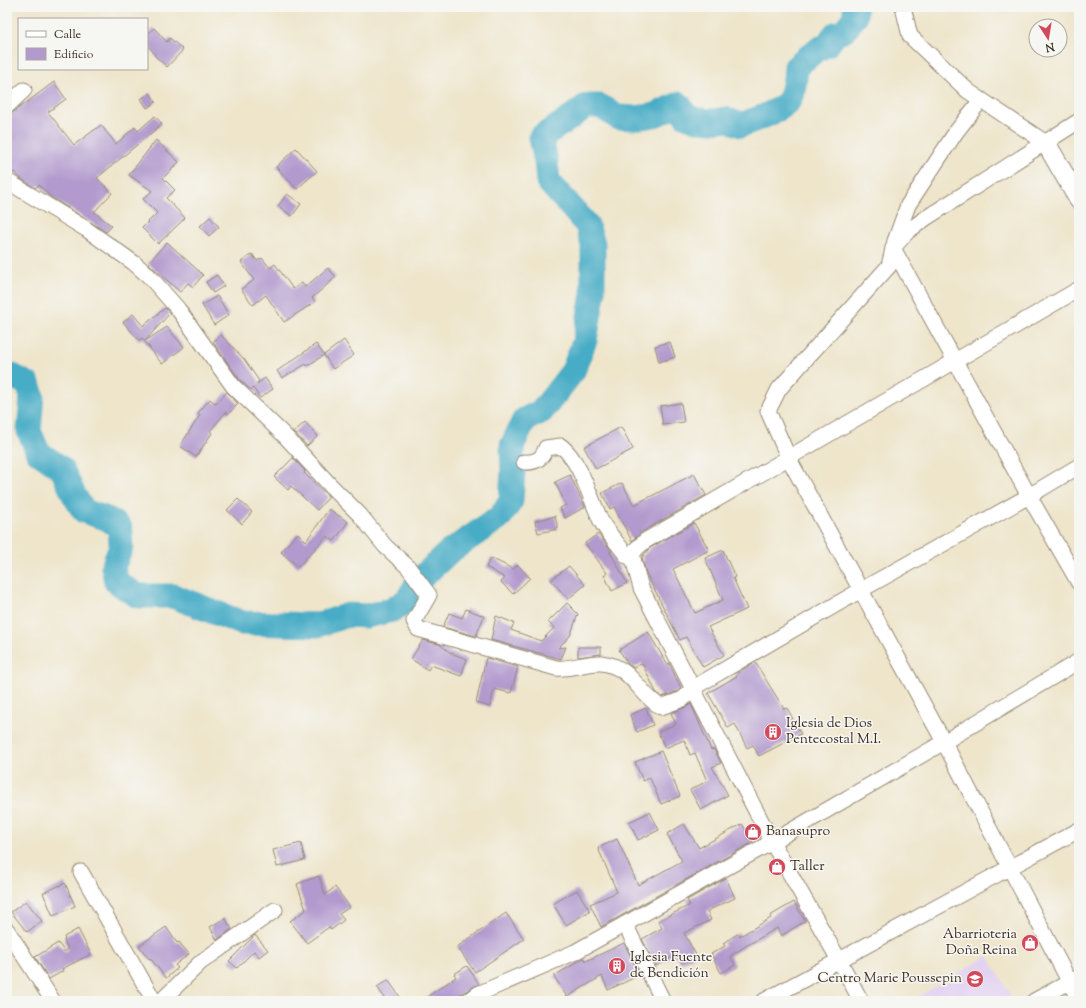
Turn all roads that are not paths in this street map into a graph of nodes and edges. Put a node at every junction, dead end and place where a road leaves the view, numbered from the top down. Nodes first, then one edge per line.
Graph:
1 (903, 7) edge
2 (24, 90) dead end
3 (981, 100) junction
4 (7, 106) edge
5 (1079, 121) edge
6 (1046, 143) junction
7 (7, 181) edge
8 (1079, 200) edge
9 (893, 248) junction
10 (1079, 289) edge
11 (955, 361) junction
12 (788, 457) junction
13 (524, 462) dead end
14 (1079, 466) edge
15 (1029, 496) junction
16 (632, 555) junction
17 (1079, 583) edge
18 (861, 590) junction
19 (1079, 661) edge
20 (693, 688) junction
21 (944, 742) junction
22 (1079, 830) edge
23 (772, 842) junction
24 (1009, 867) junction
25 (81, 872) dead end
26 (275, 910) dead end
27 (625, 924) junction
28 (7, 930) edge
29 (839, 960) junction
30 (1074, 979) edge
31 (1079, 1000) edge
32 (53, 1001) edge
33 (154, 1001) edge
34 (161, 1001) edge
35 (467, 1001) edge
36 (663, 1001) edge
37 (764, 1001) edge
38 (861, 1001) edge
39 (1034, 1001) edge

1 - 3 street
2 - 4 street
3 - 6 street
3 - 9 street
5 - 6 street
6 - 8 main road
6 - 9 street
7 - 20 street
9 - 11 street
9 - 12 street
10 - 11 street
11 - 12 street
11 - 15 street
12 - 16 street
12 - 18 street
13 - 16 street
14 - 15 street
15 - 17 street
15 - 18 street
16 - 20 street
18 - 20 street
18 - 21 street
19 - 21 street
20 - 23 street
21 - 23 street
21 - 24 street
22 - 24 street
23 - 27 street
23 - 29 street
24 - 29 street
24 - 30 street
25 - 33 street
26 - 34 street
27 - 35 street
27 - 36 street
28 - 32 street
29 - 37 street
29 - 38 street
30 - 31 street
30 - 39 street

